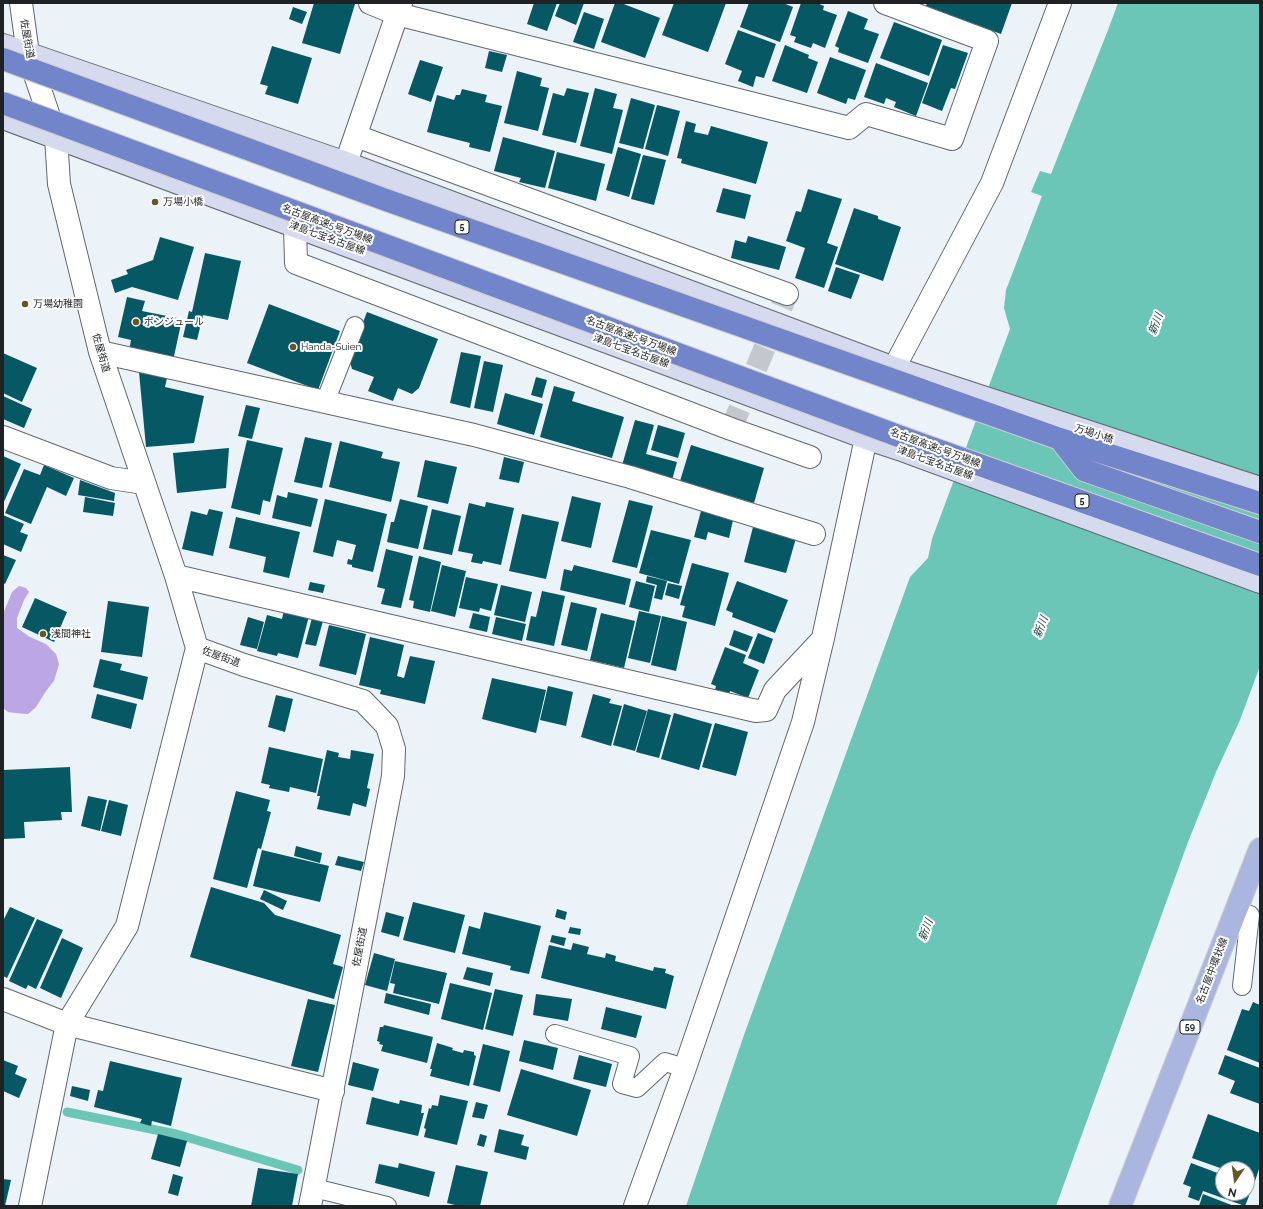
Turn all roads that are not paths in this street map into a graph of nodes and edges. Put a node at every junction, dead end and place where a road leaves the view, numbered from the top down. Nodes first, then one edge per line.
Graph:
1 (21, 3) edge
2 (370, 3) edge
3 (885, 3) edge
4 (1060, 3) edge
5 (399, 9) edge
6 (3, 45) edge
7 (28, 54) junction
8 (3, 59) edge
9 (3, 103) edge
10 (3, 118) edge
11 (356, 136) junction
12 (56, 138) junction
13 (346, 163) junction
14 (295, 226) junction
15 (787, 294) dead end
16 (355, 326) dead end
17 (100, 352) junction
18 (894, 368) junction
19 (325, 402) junction
20 (3, 437) edge
21 (866, 438) junction
22 (1060, 439) junction
23 (810, 458) dead end
24 (144, 483) junction
25 (1260, 488) edge
26 (1260, 503) edge
27 (1260, 532) edge
28 (814, 534) dead end
29 (1260, 565) edge
30 (176, 576) junction
31 (1260, 582) edge
32 (823, 638) junction
33 (197, 648) junction
34 (1260, 849) edge
35 (1249, 911) edge
36 (1242, 986) dead end
37 (3, 999) edge
38 (67, 1024) junction
39 (555, 1034) dead end
40 (685, 1068) junction
41 (333, 1091) junction
42 (312, 1197) edge
43 (30, 1206) edge
44 (388, 1206) edge
45 (636, 1206) edge
46 (1120, 1206) edge

1 - 7 street, 佐屋街道
2 - 5 street
3 - 5 street
4 - 18 street
5 - 11 street
6 - 7 main road
7 - 12 street, 佐屋街道
7 - 13 main road
8 - 22 highway, 5, bridge
9 - 29 highway, 名古屋高速5号万場線 / 5, bridge
10 - 12 main road, 津島七宝名古屋線
11 - 13 street
11 - 15 street
12 - 14 main road, 津島七宝名古屋線
12 - 17 street, 佐屋街道
13 - 18 main road
14 - 21 main road, 津島七宝名古屋線
14 - 23 street
16 - 19 lane
17 - 19 street
17 - 24 street, 佐屋街道
18 - 25 main road, 万場小橋
19 - 28 street
20 - 24 street
21 - 31 main road, 津島七宝名古屋線
21 - 32 street
22 - 26 highway, 5
22 - 27 highway
24 - 30 street, 佐屋街道
30 - 32 street
30 - 33 street, 佐屋街道
32 - 40 street
33 - 38 street
33 - 41 street, 佐屋街道
34 - 35 main road, 名古屋中環状線 / 59
35 - 36 lane
35 - 46 main road, 名古屋中環状線 / 59
37 - 38 street
38 - 41 street
38 - 43 street
39 - 40 lane
40 - 45 street
41 - 42 street, 佐屋街道
42 - 44 lane

